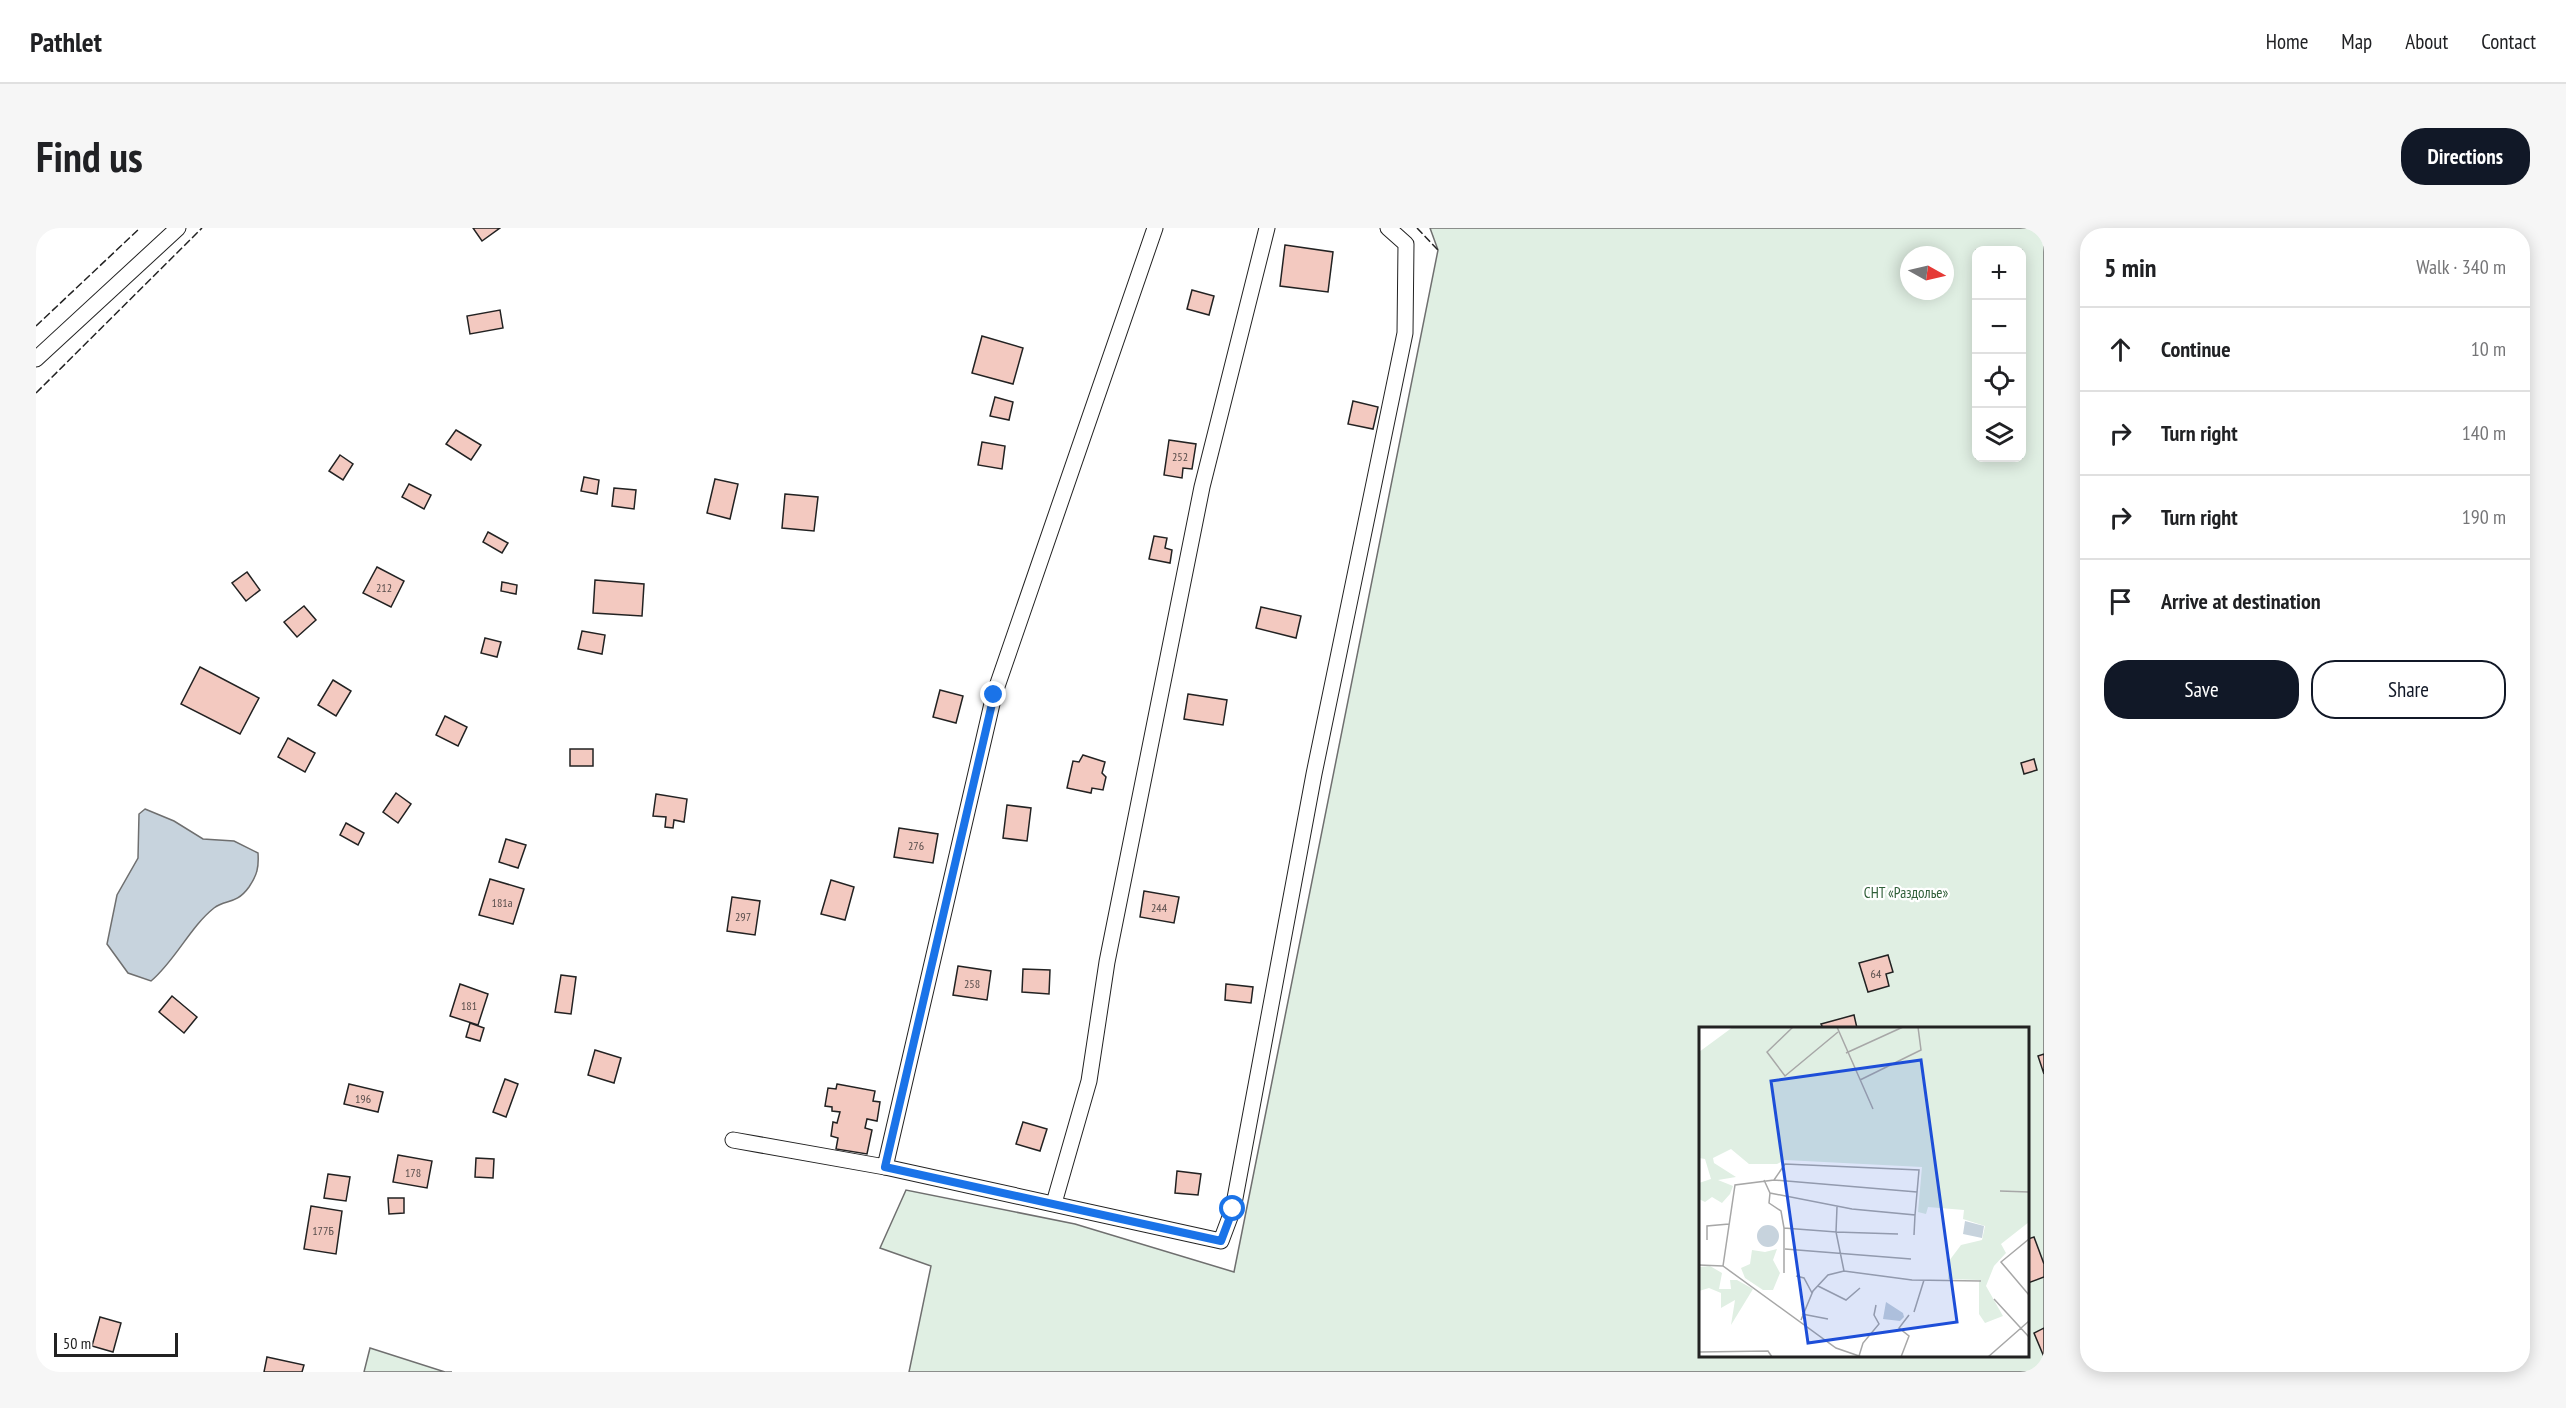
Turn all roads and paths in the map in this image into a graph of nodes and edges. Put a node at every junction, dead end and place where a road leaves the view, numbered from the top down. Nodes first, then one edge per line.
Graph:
1 (178, 228) edge
2 (1155, 228) edge
3 (1267, 228) edge
4 (1388, 228) edge
5 (36, 358) edge
6 (733, 1140) dead end
7 (885, 1167) junction
8 (1054, 1203) junction

1 - 5 street
2 - 7 street
3 - 8 street
4 - 8 street
6 - 7 street
7 - 8 street

